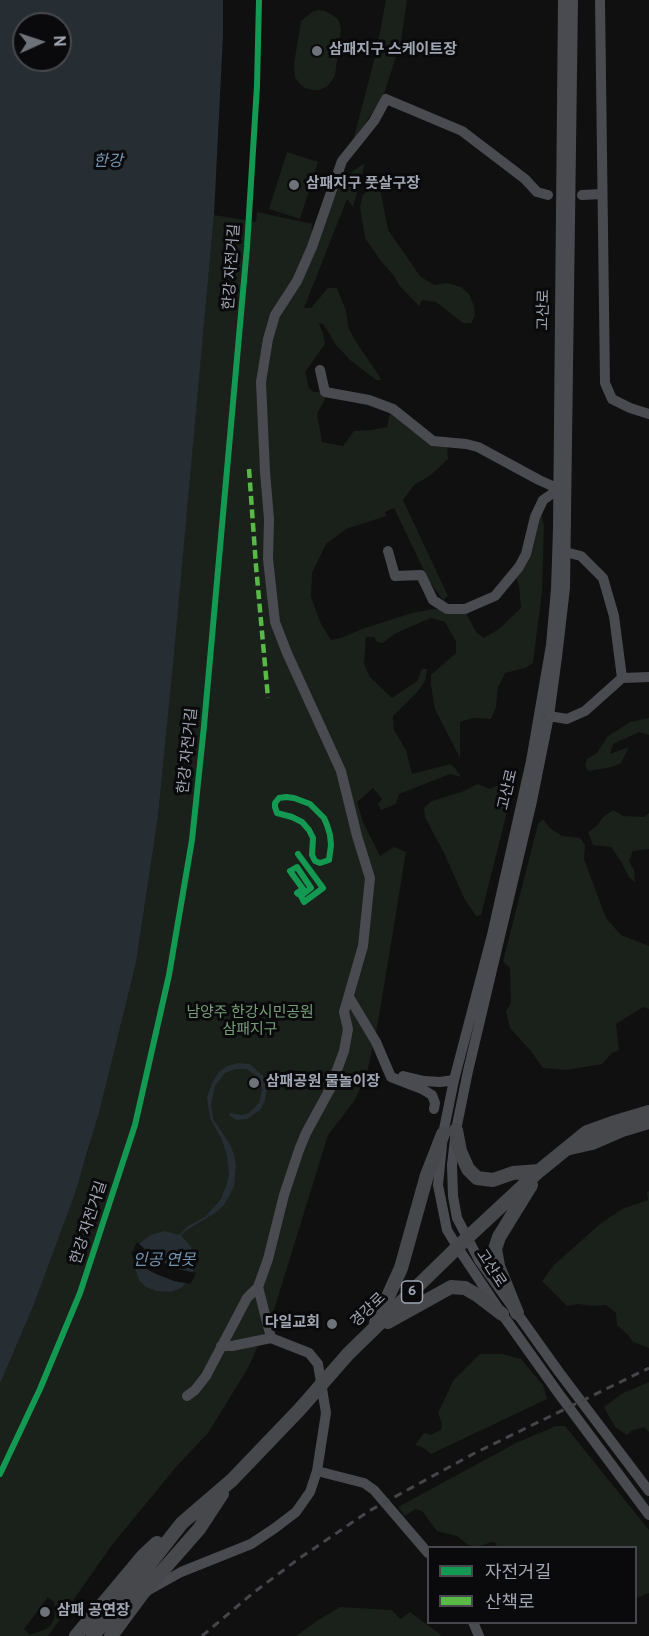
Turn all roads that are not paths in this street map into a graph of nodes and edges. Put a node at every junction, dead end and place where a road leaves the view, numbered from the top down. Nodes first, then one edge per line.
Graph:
1 (563, 0) edge
2 (573, 0) edge
3 (600, 0) edge
4 (602, 194) junction
5 (548, 195) dead end
6 (582, 195) dead end
7 (320, 370) dead end
8 (649, 414) edge
9 (559, 489) junction
10 (388, 551) dead end
11 (565, 552) junction
12 (649, 677) edge
13 (622, 678) junction
14 (549, 716) junction
15 (350, 997) junction
16 (376, 1042) junction
17 (454, 1080) junction
18 (434, 1109) dead end
19 (649, 1112) edge
20 (649, 1122) edge
21 (450, 1132) junction
22 (566, 1150) junction
23 (539, 1171) junction
24 (463, 1243) junction
25 (258, 1287) junction
26 (517, 1313) junction
27 (502, 1314) junction
28 (373, 1330) junction
29 (271, 1338) junction
30 (221, 1346) junction
31 (321, 1384) junction
32 (187, 1396) dead end
33 (317, 1471) junction
34 (232, 1480) junction
35 (649, 1491) edge
36 (649, 1515) edge
37 (182, 1523) junction
38 (427, 1550) edge
39 (142, 1594) junction
40 (76, 1636) edge
41 (93, 1636) edge
42 (111, 1636) edge

1 - 9 street, 고산로
2 - 11 street, 고산로
3 - 4 street
4 - 6 street
4 - 8 street
5 - 15 street
7 - 9 street
9 - 10 street
9 - 17 street, 고산로
11 - 13 street
11 - 14 street, 고산로
12 - 13 street
13 - 14 street
14 - 21 street, 고산로
15 - 16 street
15 - 25 street
16 - 17 street
16 - 18 street
17 - 21 street, 고산로
19 - 22 main road, 경강로 / 6
20 - 22 main road, 경강로 / 6
21 - 23 main road
21 - 24 street, 고산로
21 - 28 main road
22 - 23 main road, 경강로 / 6
23 - 24 main road, 경강로 / 6
23 - 26 main road
24 - 26 street, 고산로
24 - 27 street, 고산로
24 - 28 main road, 경강로 / 6
25 - 29 street
25 - 30 street
26 - 35 street, 고산로
27 - 28 main road
27 - 36 street, 고산로
28 - 31 main road, 경강로 / 6
29 - 30 street
29 - 31 street
30 - 32 street
31 - 33 street
31 - 34 main road, 경강로 / 6
33 - 38 street
33 - 39 street
34 - 37 main road, 경강로 / 6
34 - 39 main road, 경강로 / 6
37 - 40 main road
37 - 41 main road, 경강로 / 6
39 - 42 main road, 경강로 / 6

